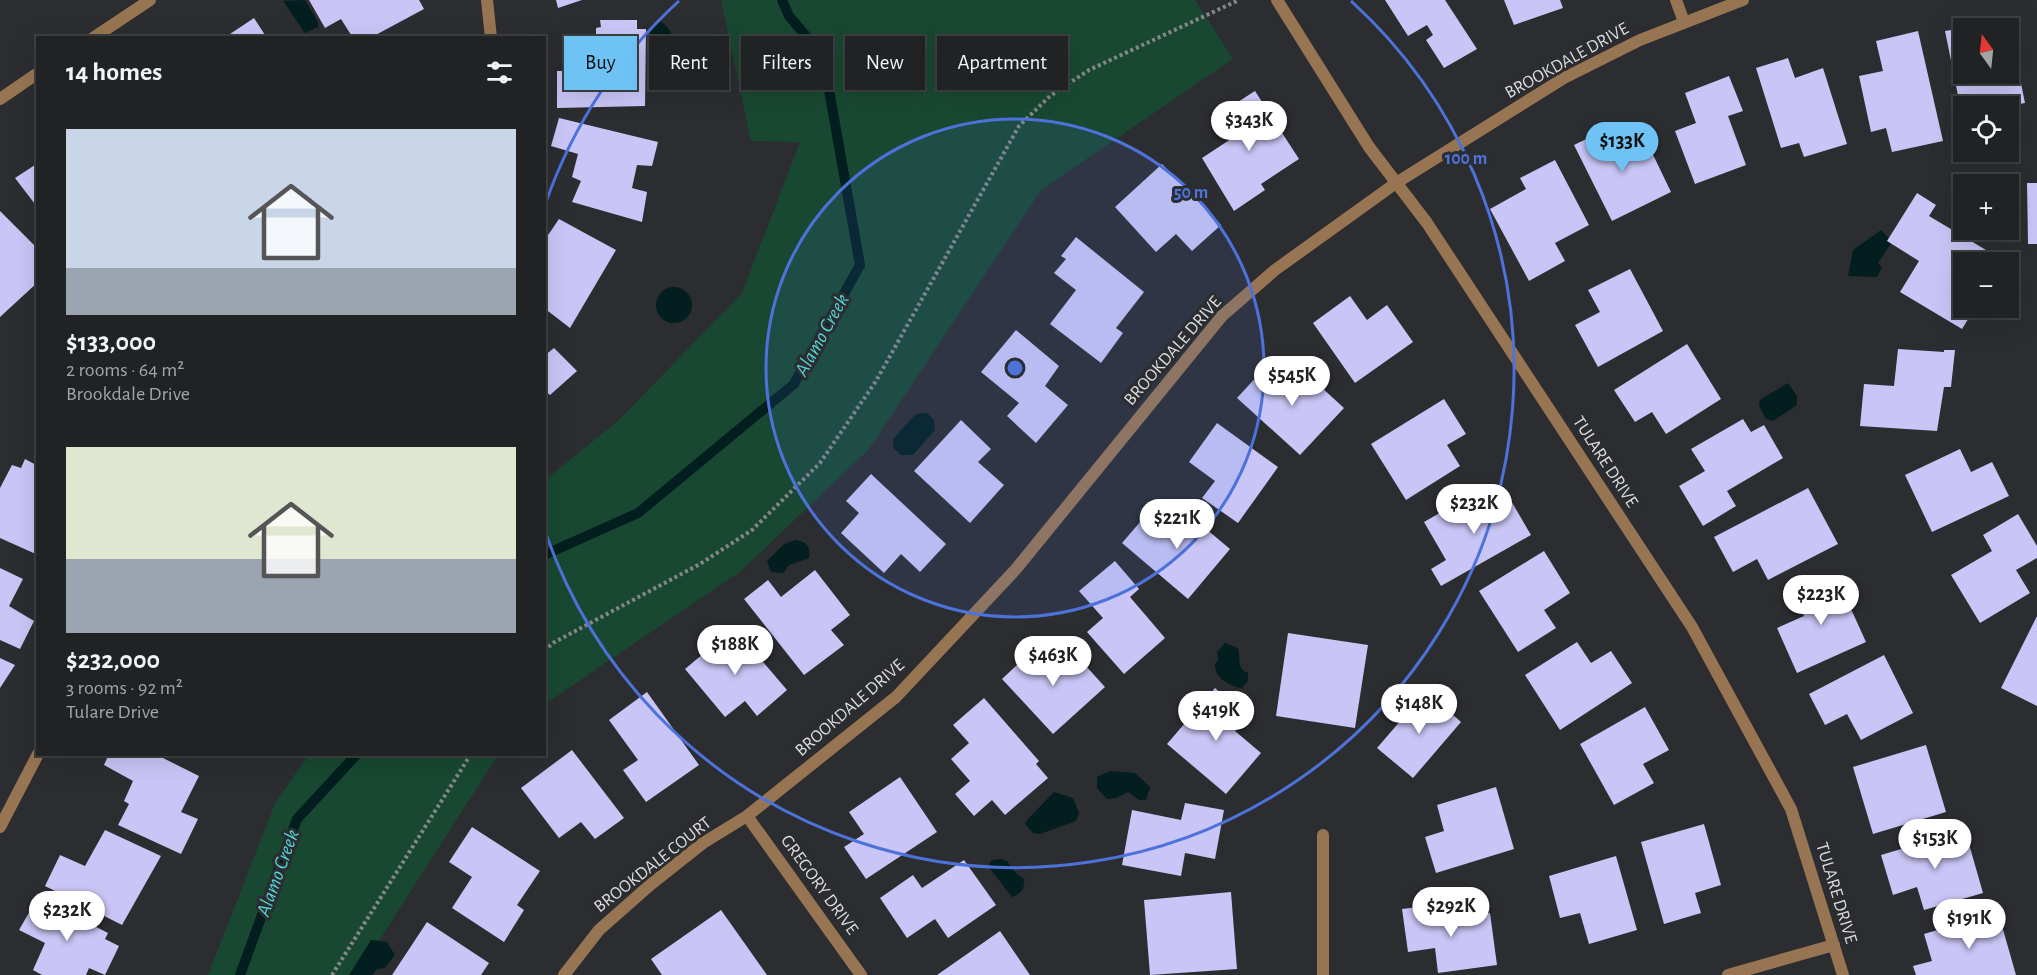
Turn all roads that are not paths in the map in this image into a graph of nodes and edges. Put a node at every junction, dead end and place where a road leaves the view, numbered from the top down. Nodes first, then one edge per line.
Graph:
1 (150, 0) edge
2 (487, 0) edge
3 (1277, 0) edge
4 (1676, 0) edge
5 (1743, 0) edge
6 (1684, 22) junction
7 (96, 36) edge
8 (491, 36) edge
9 (36, 74) edge
10 (0, 99) edge
11 (1396, 183) junction
12 (37, 756) edge
13 (747, 816) junction
14 (0, 826) edge
15 (1323, 835) dead end
16 (1834, 945) junction
17 (564, 975) edge
18 (861, 975) edge
19 (1323, 975) edge
20 (1728, 975) edge
21 (1843, 975) edge

1 - 7 street
2 - 8 street
3 - 11 street, TULARE DRIVE
4 - 6 street
5 - 6 street, BROOKDALE DRIVE
6 - 11 street, BROOKDALE DRIVE
9 - 10 street
11 - 13 street, BROOKDALE DRIVE
11 - 16 street, TULARE DRIVE
12 - 14 street
13 - 17 street, BROOKDALE COURT
13 - 18 street, GREGORY DRIVE
15 - 19 street
16 - 20 street
16 - 21 street, TULARE DRIVE

